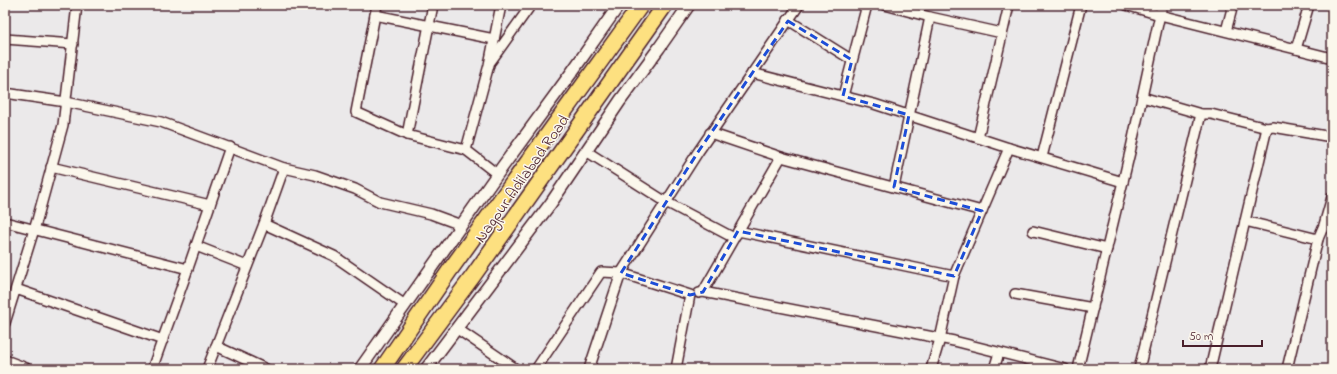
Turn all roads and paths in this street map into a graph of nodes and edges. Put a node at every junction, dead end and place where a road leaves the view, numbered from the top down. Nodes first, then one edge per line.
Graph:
1 (77, 5) edge
2 (377, 5) edge
3 (433, 5) edge
4 (501, 5) edge
5 (531, 5) edge
6 (619, 5) edge
7 (641, 5) edge
8 (665, 5) edge
9 (688, 5) edge
10 (799, 5) edge
11 (867, 5) edge
12 (885, 5) edge
13 (1009, 5) edge
14 (1081, 5) edge
15 (1126, 5) edge
16 (1162, 5) edge
17 (1233, 5) edge
18 (1309, 5) edge
19 (1160, 15) junction
20 (376, 16) junction
21 (930, 17) junction
22 (788, 20) junction
23 (429, 27) junction
24 (1226, 31) junction
25 (1002, 33) junction
26 (494, 39) junction
27 (5, 40) edge
28 (73, 44) junction
29 (1296, 49) junction
30 (1332, 58) edge
31 (852, 60) junction
32 (489, 65) junction
33 (752, 73) junction
34 (5, 93) edge
35 (843, 96) junction
36 (1142, 98) junction
37 (66, 102) junction
38 (1201, 114) junction
39 (909, 115) junction
40 (1267, 128) junction
41 (710, 133) junction
42 (407, 134) junction
43 (1332, 137) edge
44 (978, 138) junction
45 (230, 147) junction
46 (1010, 148) junction
47 (466, 150) junction
48 (586, 150) junction
49 (781, 157) junction
50 (1042, 157) junction
51 (51, 167) junction
52 (284, 168) junction
53 (497, 174) junction
54 (1123, 182) junction
55 (894, 187) junction
56 (1332, 197) edge
57 (666, 202) junction
58 (210, 205) junction
59 (982, 211) junction
60 (1245, 221) junction
61 (5, 222) edge
62 (264, 224) junction
63 (461, 225) junction
64 (1328, 226) edge
65 (34, 229) junction
66 (1033, 231) dead end
67 (736, 235) junction
68 (1318, 239) junction
69 (196, 246) junction
70 (1107, 249) junction
71 (247, 266) junction
72 (188, 269) junction
73 (621, 274) junction
74 (473, 276) junction
75 (954, 276) junction
76 (487, 287) junction
77 (16, 289) junction
78 (703, 292) junction
79 (1015, 294) dead end
80 (690, 295) junction
81 (405, 305) junction
82 (1093, 308) junction
83 (5, 323) edge
84 (456, 328) junction
85 (940, 339) junction
86 (163, 340) junction
87 (216, 346) junction
88 (999, 353) junction
89 (5, 361) edge
90 (679, 368) edge
91 (26, 369) edge
92 (152, 369) edge
93 (207, 369) edge
94 (266, 369) edge
95 (360, 369) edge
96 (382, 369) edge
97 (404, 369) edge
98 (426, 369) edge
99 (516, 369) edge
100 (536, 369) edge
101 (589, 369) edge
102 (931, 369) edge
103 (994, 369) edge
104 (1065, 369) edge
105 (1078, 369) edge
106 (1140, 369) edge
107 (1210, 369) edge
108 (1287, 369) edge

1 - 28 street
2 - 20 street
3 - 23 street
4 - 26 street
5 - 32 street
6 - 53 street
7 - 96 highway, Nagpur Adilabad Road
8 - 74 highway, Nagpur Adilabad Road
9 - 48 street
10 - 22 street
11 - 31 street
12 - 21 street
13 - 25 street
14 - 50 street
15 - 19 street
16 - 19 street
17 - 24 street
18 - 29 street
19 - 24 street
19 - 36 street
20 - 23 street
20 - 42 street
21 - 25 street
21 - 39 street
22 - 31 street
22 - 33 street
23 - 26 street
23 - 42 street
24 - 29 street
25 - 44 street
26 - 32 street
27 - 28 street
28 - 37 street
29 - 30 street
31 - 35 street
32 - 47 street
33 - 35 street
33 - 41 street
34 - 37 street
35 - 39 street
36 - 38 street
36 - 54 street
37 - 45 street
37 - 51 street
38 - 40 street
38 - 106 street
39 - 44 street
39 - 55 street
40 - 43 street
40 - 60 street
41 - 49 street
41 - 57 street
42 - 47 street
44 - 46 street
45 - 52 street
45 - 58 street
46 - 50 street
46 - 59 street
47 - 53 street
48 - 57 street
48 - 76 street
49 - 55 street
49 - 67 street
50 - 54 street
51 - 58 street
51 - 65 street
52 - 62 street
52 - 63 street
53 - 63 street
54 - 70 street
55 - 59 street
56 - 64 street
57 - 67 street
57 - 73 street
58 - 69 street
59 - 75 street
60 - 68 street
60 - 107 street
61 - 65 street
62 - 71 street
62 - 81 street
63 - 81 street
64 - 68 street
65 - 72 street
65 - 77 street
66 - 70 street
67 - 75 street
67 - 78 street
68 - 108 street
69 - 71 street
69 - 72 street
70 - 82 street
71 - 87 street
72 - 86 street
73 - 80 street
73 - 100 street
73 - 101 street
74 - 76 street
74 - 97 highway, Nagpur Adilabad Road
75 - 85 street
76 - 84 street
77 - 83 street
77 - 86 street
78 - 80 street
78 - 85 street
79 - 82 street
80 - 90 street
81 - 95 street
82 - 105 street
84 - 98 street
84 - 99 street
85 - 88 street
85 - 102 street
86 - 92 street
87 - 93 street
87 - 94 street
88 - 103 street
88 - 104 street
89 - 91 street

